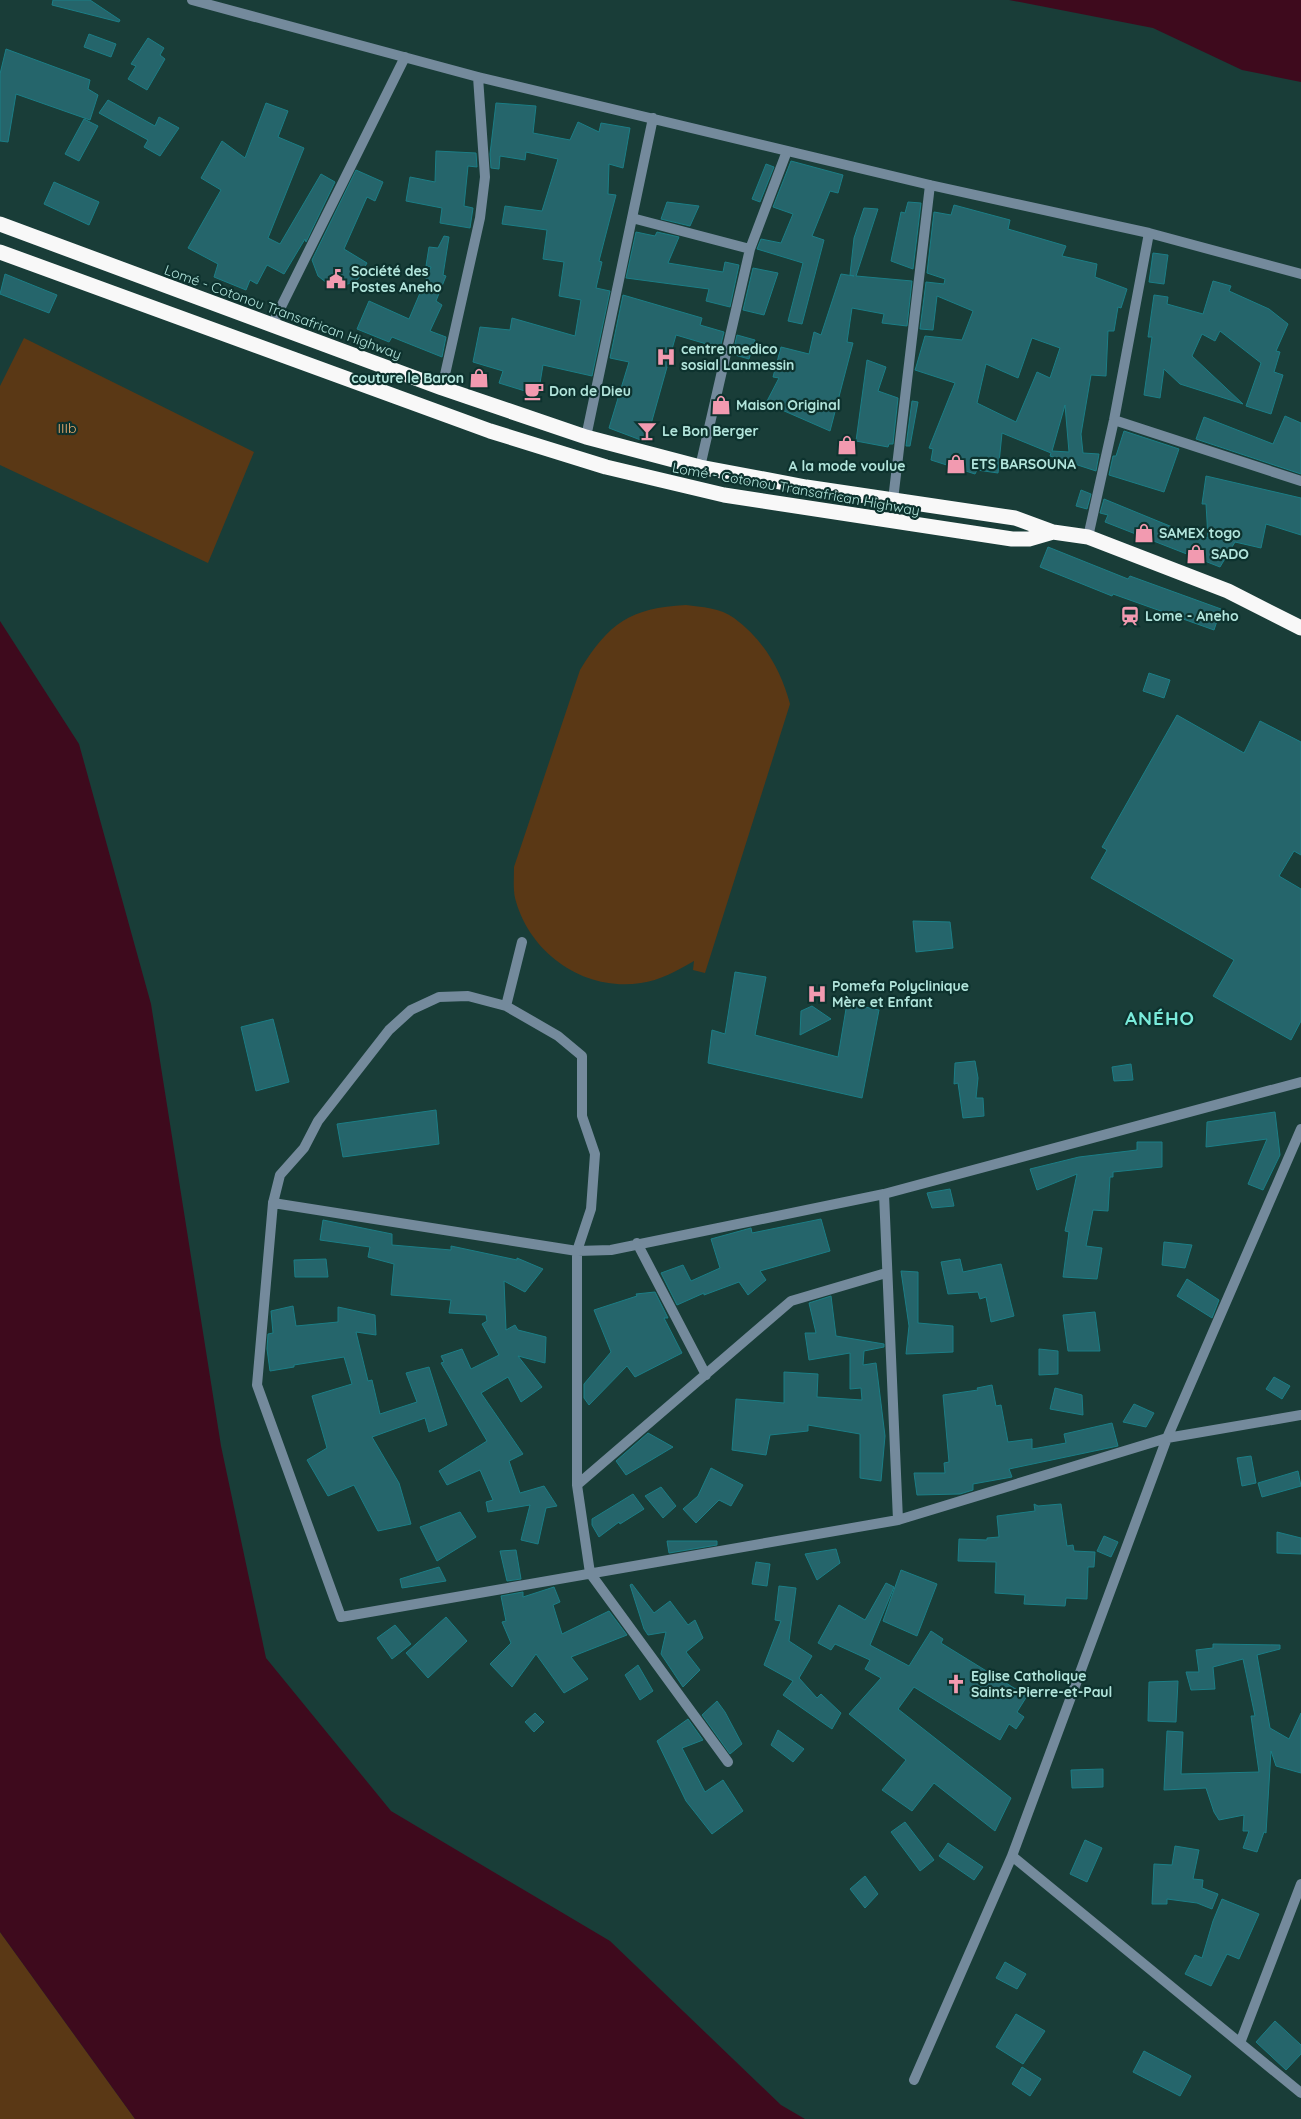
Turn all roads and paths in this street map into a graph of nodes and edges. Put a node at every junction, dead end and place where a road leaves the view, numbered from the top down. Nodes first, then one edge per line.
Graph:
1 (192, 0) edge
2 (405, 57) junction
3 (478, 77) junction
4 (653, 118) junction
5 (787, 151) junction
6 (930, 185) junction
7 (632, 218) junction
8 (0, 224) edge
9 (1149, 234) junction
10 (750, 249) junction
11 (0, 252) edge
12 (1301, 274) edge
13 (272, 326) junction
14 (442, 388) junction
15 (1114, 420) junction
16 (586, 437) junction
17 (700, 467) junction
18 (1301, 481) edge
19 (893, 500) junction
20 (1053, 532) junction
21 (1088, 537) junction
22 (1299, 623) edge
23 (522, 942) dead end
24 (506, 1006) junction
25 (1301, 1082) edge
26 (1301, 1129) edge
27 (884, 1194) junction
28 (273, 1203) junction
29 (637, 1243) junction
30 (578, 1251) junction
31 (886, 1273) junction
32 (706, 1375) junction
33 (1301, 1415) edge
34 (1167, 1438) junction
35 (577, 1485) junction
36 (898, 1520) junction
37 (590, 1573) junction
38 (728, 1762) dead end
39 (1012, 1856) junction
40 (1301, 1884) edge
41 (1240, 2043) junction
42 (914, 2080) dead end
43 (1301, 2093) edge

1 - 2 street
2 - 3 street
2 - 13 street
3 - 4 street
3 - 14 street
4 - 5 street
4 - 7 street
5 - 6 street
5 - 10 street
6 - 9 street
6 - 19 street
7 - 10 street
7 - 16 street
8 - 13 highway, Lomé - Cotonou Transafrican Highway
9 - 12 street
9 - 15 street
10 - 17 street
11 - 20 highway, Lomé - Cotonou Transafrican Highway
13 - 14 highway, Lomé - Cotonou Transafrican Highway
14 - 16 highway, Lomé - Cotonou Transafrican Highway
15 - 18 street
15 - 21 street
16 - 17 highway, Lomé - Cotonou Transafrican Highway
17 - 19 highway, Lomé - Cotonou Transafrican Highway
19 - 20 highway, Lomé - Cotonou Transafrican Highway
20 - 21 highway, Lomé - Cotonou Transafrican Highway
21 - 22 highway, Lomé - Cotonou Transafrican Highway
23 - 24 street
24 - 28 street
24 - 30 street
25 - 27 street
26 - 34 street
27 - 29 street
27 - 31 street
28 - 30 street
28 - 37 street
29 - 30 street
29 - 32 street
30 - 35 street
31 - 32 street
31 - 36 street
32 - 35 street
33 - 34 street
34 - 36 street
34 - 39 street
35 - 37 street
36 - 37 street
37 - 38 street
39 - 41 street
39 - 42 street
40 - 41 street
41 - 43 street

